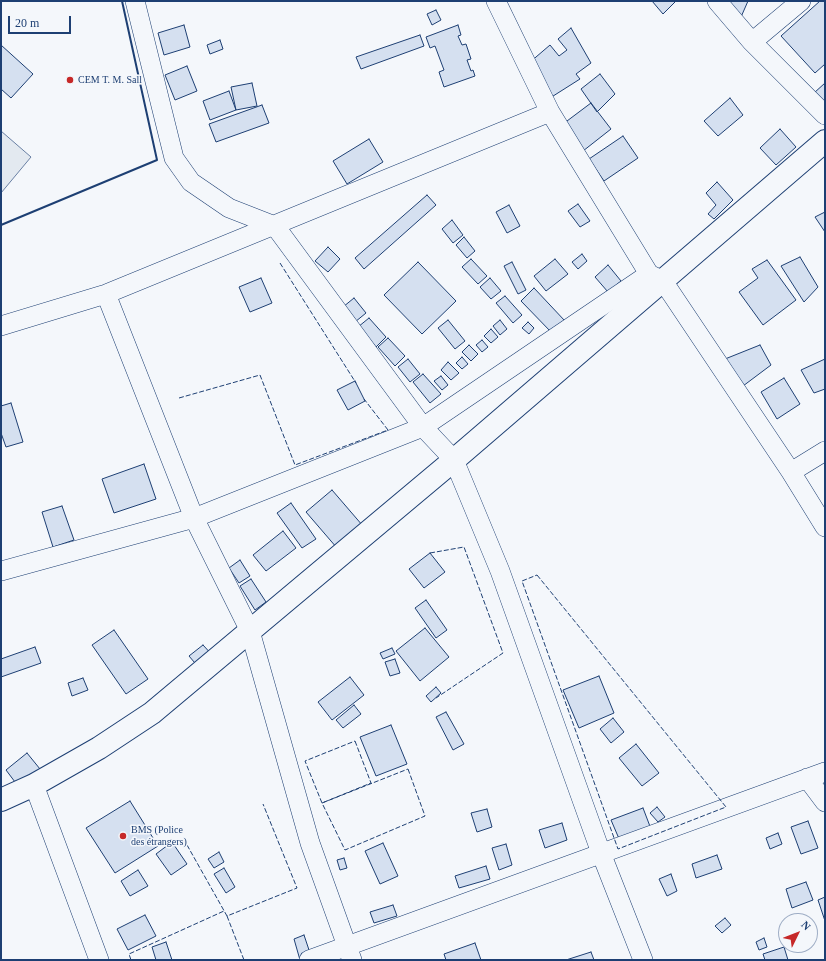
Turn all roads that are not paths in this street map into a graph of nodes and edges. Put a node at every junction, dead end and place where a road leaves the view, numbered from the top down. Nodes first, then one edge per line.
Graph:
1 (135, 1) edge
2 (496, 1) edge
3 (717, 1) edge
4 (801, 1) edge
5 (752, 42) junction
6 (550, 112) junction
7 (825, 115) edge
8 (825, 141) edge
9 (275, 226) junction
10 (656, 277) junction
11 (106, 294) junction
12 (1, 326) edge
13 (423, 427) junction
14 (825, 451) edge
15 (454, 460) junction
16 (791, 472) junction
17 (194, 518) junction
18 (825, 527) edge
19 (1, 571) edge
20 (250, 631) junction
21 (816, 775) edge
22 (34, 785) junction
23 (1, 800) edge
24 (825, 802) edge
25 (601, 854) junction
26 (349, 953) edge
27 (99, 960) edge
28 (309, 960) edge
29 (643, 960) edge

1 - 9 street
2 - 6 street
3 - 5 street
4 - 5 street
5 - 7 street
6 - 9 street
6 - 10 street
8 - 10 street
9 - 11 street
9 - 13 street
10 - 13 street
10 - 15 street
10 - 16 street
11 - 12 street
11 - 17 street
13 - 15 street
13 - 17 street
14 - 16 street
15 - 20 street
15 - 25 street
16 - 18 street
17 - 19 street
17 - 20 street
20 - 22 street
20 - 26 street
21 - 24 street
21 - 25 street
22 - 23 street
22 - 27 street
25 - 26 street
25 - 29 street
26 - 28 street

